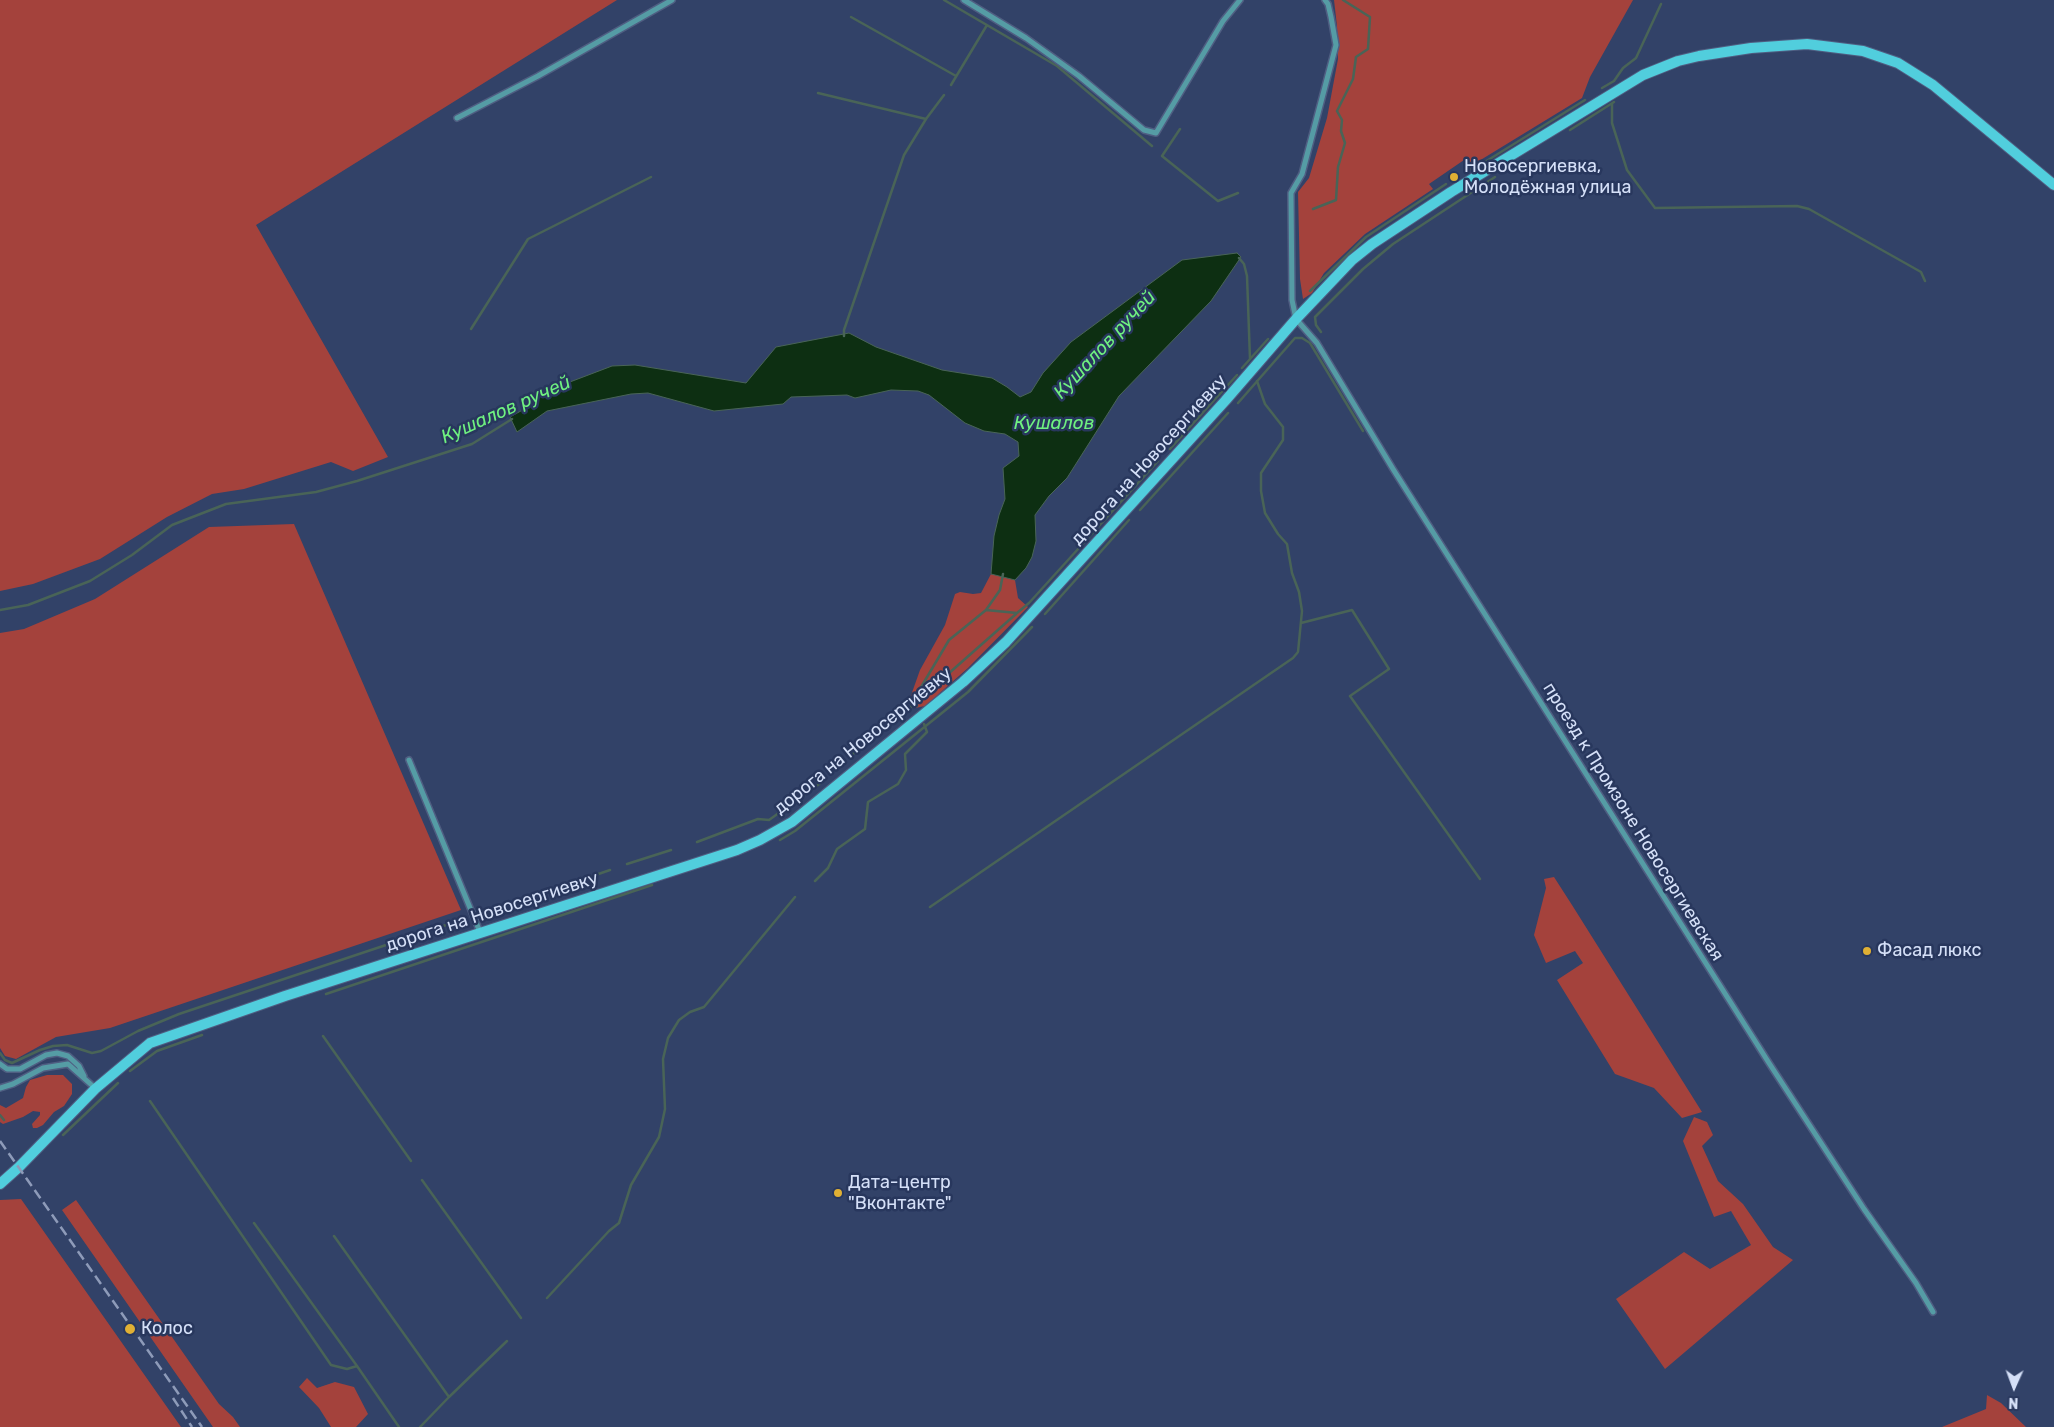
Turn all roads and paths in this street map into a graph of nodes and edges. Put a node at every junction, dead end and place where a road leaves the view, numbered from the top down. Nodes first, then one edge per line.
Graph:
1 (672, 0) edge
2 (964, 0) edge
3 (1240, 0) edge
4 (1325, 0) edge
5 (458, 118) dead end
6 (2054, 185) edge
7 (1296, 319) junction
8 (410, 760) dead end
9 (480, 932) junction
10 (0, 1064) edge
11 (85, 1079) junction
12 (0, 1088) edge
13 (95, 1089) junction
14 (0, 1184) edge
15 (1933, 1312) dead end

1 - 5 street
2 - 3 street
4 - 7 street
6 - 7 street, дорога на Новосергиевку
7 - 9 street, дорога на Новосергиевку
7 - 15 street, проезд к Промзоне Новосергиевская
8 - 9 street
9 - 13 street, дорога на Новосергиевку
10 - 11 street
11 - 12 street
11 - 13 street
13 - 14 street, дорога на Новосергиевку

